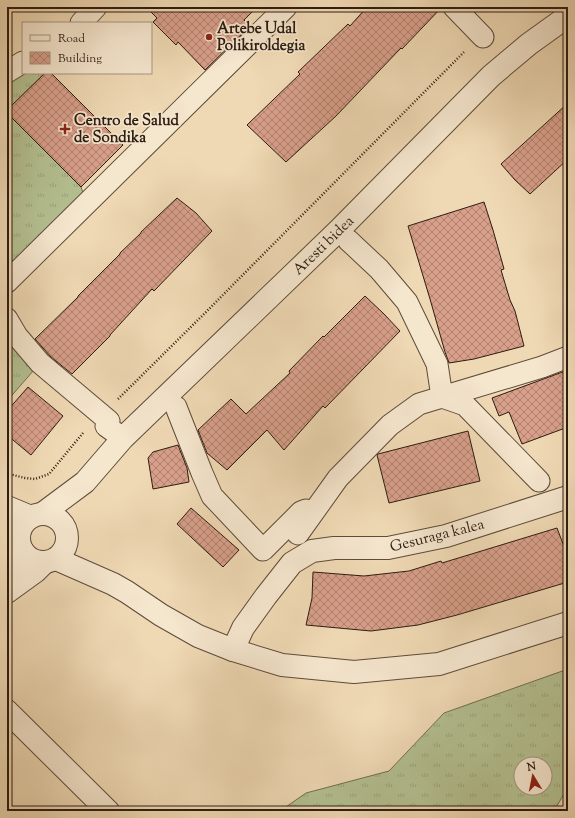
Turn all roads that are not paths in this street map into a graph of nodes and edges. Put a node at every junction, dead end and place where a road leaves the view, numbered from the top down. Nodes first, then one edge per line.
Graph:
1 (96, 7) edge
2 (286, 7) edge
3 (454, 7) edge
4 (568, 16) edge
5 (82, 22) edge
6 (482, 37) road end
7 (22, 63) edge
8 (7, 72) edge
9 (348, 240) dead end
10 (7, 282) edge
11 (7, 319) edge
12 (568, 357) edge
13 (442, 397) junction
14 (176, 407) dead end
15 (123, 438) junction
16 (539, 481) dead end
17 (85, 482) junction
18 (568, 497) edge
19 (318, 506) junction
20 (7, 507) edge
21 (37, 515) junction
22 (66, 534) junction
23 (298, 534) dead end
24 (16, 540) edge
25 (50, 561) junction
26 (7, 577) edge
27 (113, 584) junction
28 (7, 592) edge
29 (568, 623) edge
30 (233, 650) junction
31 (7, 712) edge
32 (108, 811) edge

1 - 5 street
2 - 10 street
3 - 6 street
4 - 15 street, Aresti bidea
7 - 8 street
9 - 13 street
11 - 15 street
12 - 13 street
13 - 16 street
13 - 19 street
14 - 19 street
15 - 17 street, Aresti bidea
17 - 21 street, Aresti bidea
17 - 22 street, Aresti bidea
18 - 30 street, Gesuraga kalea
19 - 23 street
20 - 21 street
21 - 22 street
21 - 24 street
22 - 25 street
22 - 27 street
24 - 25 street
24 - 26 street
25 - 27 street
25 - 28 street
27 - 30 street
29 - 30 street
31 - 32 street

